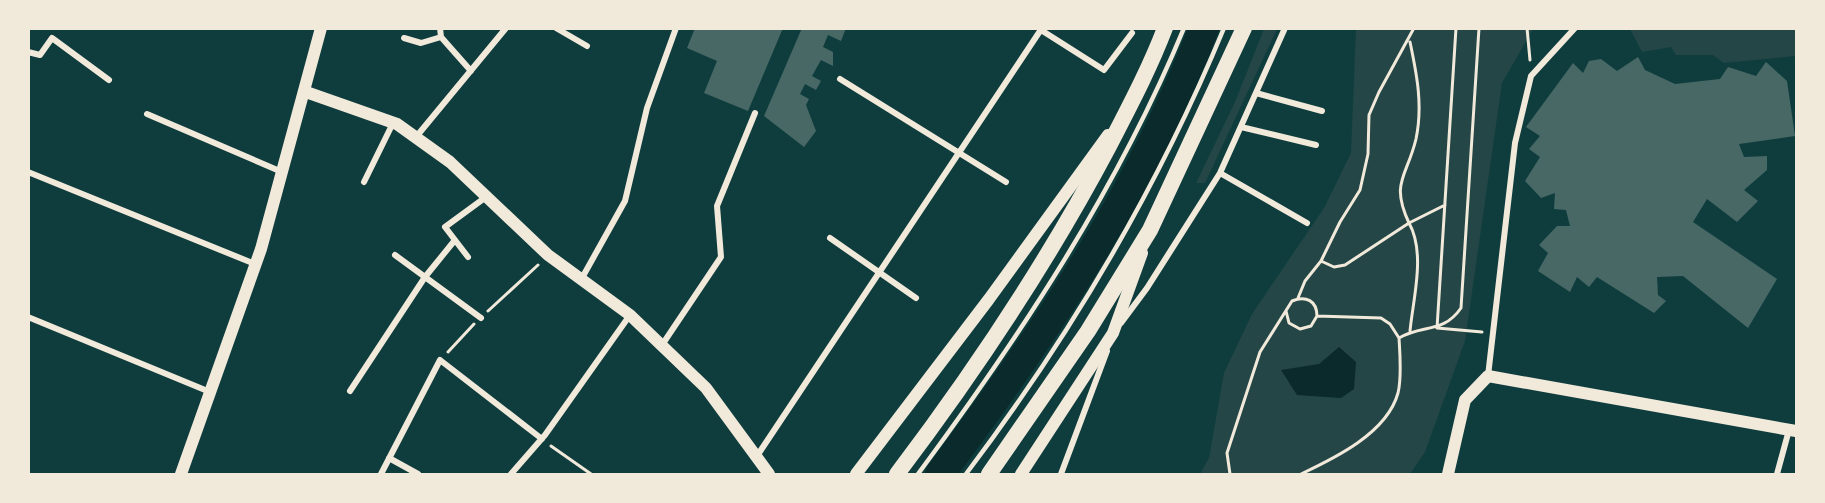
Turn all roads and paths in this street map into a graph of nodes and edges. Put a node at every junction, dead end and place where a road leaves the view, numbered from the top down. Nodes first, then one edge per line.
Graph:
1 (321, 28) edge
2 (440, 28) edge
3 (506, 28) edge
4 (556, 28) edge
5 (574, 28) edge
6 (676, 28) edge
7 (1165, 28) edge
8 (1184, 28) edge
9 (1224, 28) edge
10 (1244, 28) edge
11 (1285, 28) edge
12 (1414, 28) edge
13 (1456, 28) edge
14 (1479, 28) edge
15 (1527, 28) edge
16 (1575, 28) edge
17 (1041, 29) edge
18 (1132, 33) dead end
19 (441, 37) junction
20 (570, 37) junction
21 (404, 38) dead end
22 (1410, 41) junction
23 (587, 46) dead end
24 (29, 54) edge
25 (471, 71) junction
26 (1531, 76) junction
27 (840, 79) dead end
28 (109, 80) dead end
29 (306, 92) junction
30 (1256, 93) junction
31 (1133, 100) junction
32 (1322, 111) dead end
33 (755, 113) dead end
34 (147, 114) dead end
35 (393, 122) junction
36 (1241, 127) junction
37 (416, 138) junction
38 (1316, 145) dead end
39 (959, 152) junction
40 (28, 172) edge
41 (283, 172) junction
42 (1220, 173) junction
43 (364, 182) dead end
44 (1006, 182) dead end
45 (486, 197) junction
46 (1445, 205) junction
47 (1409, 223) junction
48 (1307, 224) dead end
49 (1150, 230) junction
50 (830, 238) dead end
51 (455, 240) junction
52 (395, 255) dead end
53 (548, 255) junction
54 (468, 257) dead end
55 (1321, 261) junction
56 (256, 264) junction
57 (878, 274) junction
58 (425, 277) junction
59 (582, 278) junction
60 (916, 298) dead end
61 (1298, 298) junction
62 (1286, 311) junction
63 (630, 315) junction
64 (1317, 315) junction
65 (28, 317) edge
66 (481, 318) junction
67 (1437, 328) junction
68 (1410, 331) junction
69 (1493, 332) junction
70 (1113, 333) junction
71 (1399, 338) junction
72 (662, 346) junction
73 (440, 360) junction
74 (1488, 376) junction
75 (350, 391) dead end
76 (210, 393) junction
77 (1793, 430) edge
78 (542, 439) junction
79 (757, 456) junction
80 (389, 458) junction
81 (1447, 473) edge
82 (181, 474) edge
83 (381, 474) edge
84 (418, 474) edge
85 (511, 474) edge
86 (591, 474) edge
87 (769, 474) edge
88 (856, 474) edge
89 (897, 474) edge
90 (918, 474) edge
91 (966, 474) edge
92 (989, 474) edge
93 (1021, 474) edge
94 (1061, 474) edge
95 (1230, 474) edge
96 (1301, 474) edge
97 (1777, 474) edge

1 - 29 main road
2 - 19 street
3 - 25 street
4 - 20 street
5 - 20 street
6 - 59 street
7 - 31 highway
8 - 90 lane
9 - 91 lane
10 - 49 highway
11 - 30 street
12 - 22 path
13 - 46 path
14 - 67 path
15 - 26 path
16 - 26 street
17 - 18 street
17 - 39 street
19 - 21 street
19 - 25 street
20 - 23 street
22 - 47 path
22 - 55 path
24 - 28 street
25 - 37 street
26 - 69 street
27 - 39 street
29 - 35 main road
29 - 41 main road
30 - 32 street
30 - 36 street
31 - 88 main road
31 - 89 highway
33 - 72 street
34 - 41 street
35 - 37 main road
35 - 43 street
36 - 38 street
36 - 42 street
37 - 45 main road
39 - 44 street
39 - 57 street
40 - 56 street
41 - 56 main road
42 - 48 street
42 - 70 street
45 - 51 street
45 - 53 main road
46 - 47 path
46 - 67 path
47 - 55 path
47 - 68 path
49 - 70 main road
49 - 92 highway
50 - 57 street
51 - 54 street
51 - 58 street
52 - 58 street
53 - 59 main road
53 - 66 path
55 - 61 path
56 - 76 main road
57 - 60 street
57 - 79 street
58 - 66 street
58 - 75 street
59 - 63 main road
61 - 62 path
61 - 64 path
62 - 64 path
62 - 95 path
63 - 72 main road
63 - 78 street
64 - 71 path
65 - 76 street
66 - 73 path
67 - 68 path
67 - 69 path
68 - 71 path
69 - 74 street
70 - 93 main road
70 - 94 street
71 - 96 path
72 - 79 main road
73 - 78 street
73 - 80 street
74 - 77 main road
74 - 81 main road
76 - 82 main road
77 - 97 street
78 - 85 street
78 - 86 path
79 - 87 main road
80 - 83 street
80 - 84 street

